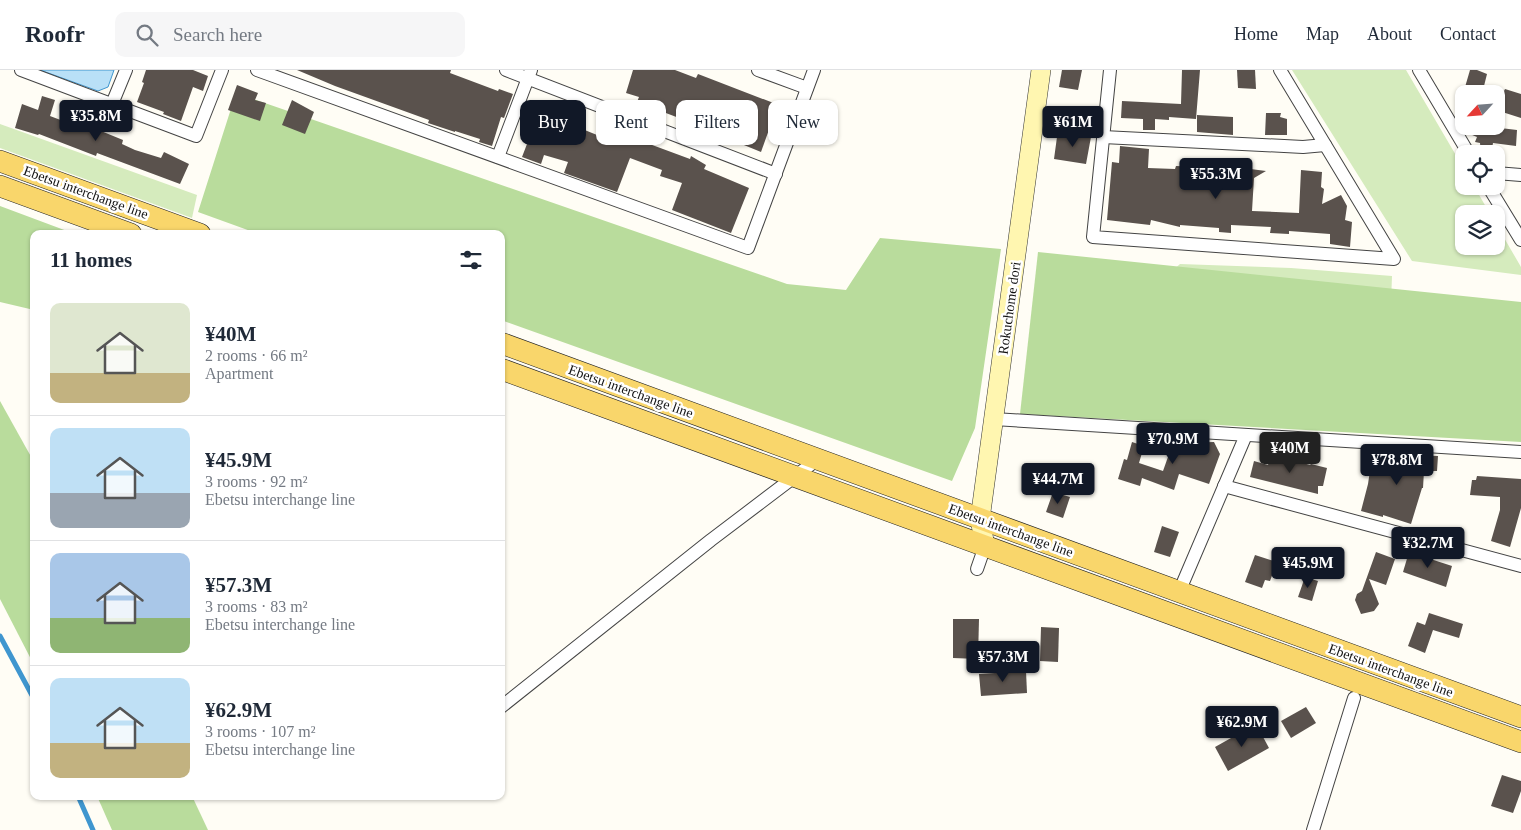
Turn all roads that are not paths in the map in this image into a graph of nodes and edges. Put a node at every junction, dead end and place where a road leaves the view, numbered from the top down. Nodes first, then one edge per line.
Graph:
1 (21, 70) edge
2 (126, 70) edge
3 (222, 70) edge
4 (257, 70) edge
5 (506, 70) edge
6 (758, 70) edge
7 (814, 70) edge
8 (1041, 70) edge
9 (1110, 70) edge
10 (1280, 70) edge
11 (1419, 70) edge
12 (530, 74) edge
13 (807, 88) junction
14 (112, 104) junction
15 (1103, 137) junction
16 (1325, 145) junction
17 (1464, 145) edge
18 (498, 158) junction
19 (0, 161) edge
20 (776, 174) junction
21 (1505, 174) edge
22 (1521, 175) edge
23 (0, 186) edge
24 (1494, 195) edge
25 (120, 230) edge
26 (189, 230) edge
27 (1521, 240) edge
28 (505, 344) edge
29 (505, 370) edge
30 (994, 419) junction
31 (1246, 435) junction
32 (1521, 452) edge
33 (818, 460) junction
34 (794, 477) junction
35 (1224, 486) junction
36 (980, 519) junction
37 (985, 546) junction
38 (1521, 566) edge
39 (977, 568) dead end
40 (1179, 592) junction
41 (1354, 698) dead end
42 (505, 704) edge
43 (1521, 717) edge
44 (1521, 742) edge
45 (1313, 830) edge

1 - 14 street
2 - 14 street
3 - 14 street
4 - 18 street
5 - 12 street
6 - 13 street
7 - 13 street
8 - 30 street, Rokuchome dori
9 - 15 street
10 - 16 street
11 - 17 street
12 - 18 street
12 - 20 street
13 - 20 street
15 - 16 street
15 - 16 street
18 - 20 street
19 - 26 main road, Ebetsu interchange line
21 - 22 street
23 - 25 main road, Ebetsu interchange line
24 - 27 street
28 - 33 main road, Ebetsu interchange line
29 - 34 main road, Ebetsu interchange line
30 - 31 street
30 - 36 street, Rokuchome dori
31 - 32 street
31 - 35 street
33 - 34 street
33 - 36 main road, Ebetsu interchange line
34 - 37 main road, Ebetsu interchange line
34 - 42 street
35 - 38 street
35 - 40 street
36 - 37 street, Rokuchome dori
36 - 40 main road, Ebetsu interchange line
37 - 39 street
37 - 44 main road, Ebetsu interchange line
40 - 43 main road, Ebetsu interchange line
41 - 45 street

